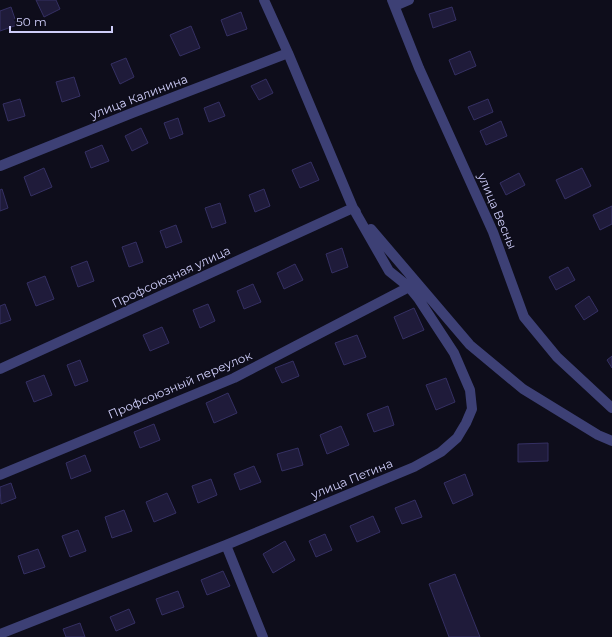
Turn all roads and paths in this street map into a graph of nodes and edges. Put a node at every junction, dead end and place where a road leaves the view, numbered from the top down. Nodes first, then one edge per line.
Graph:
1 (264, 0) edge
2 (409, 0) edge
3 (393, 3) edge
4 (288, 53) junction
5 (0, 166) edge
6 (353, 208) junction
7 (409, 287) junction
8 (0, 369) edge
9 (612, 408) edge
10 (612, 441) edge
11 (0, 475) edge
12 (226, 545) junction
13 (0, 634) edge
14 (263, 637) edge

1 - 4 street
2 - 3 street
3 - 9 street, улица Весны
4 - 5 street, улица Калинина
4 - 6 street
6 - 7 street, улица Петина
6 - 8 street, Профсоюзная улица
6 - 10 street
7 - 11 street, Профсоюзный переулок
7 - 12 street, улица Петина
12 - 13 street, улица Петина
12 - 14 street

